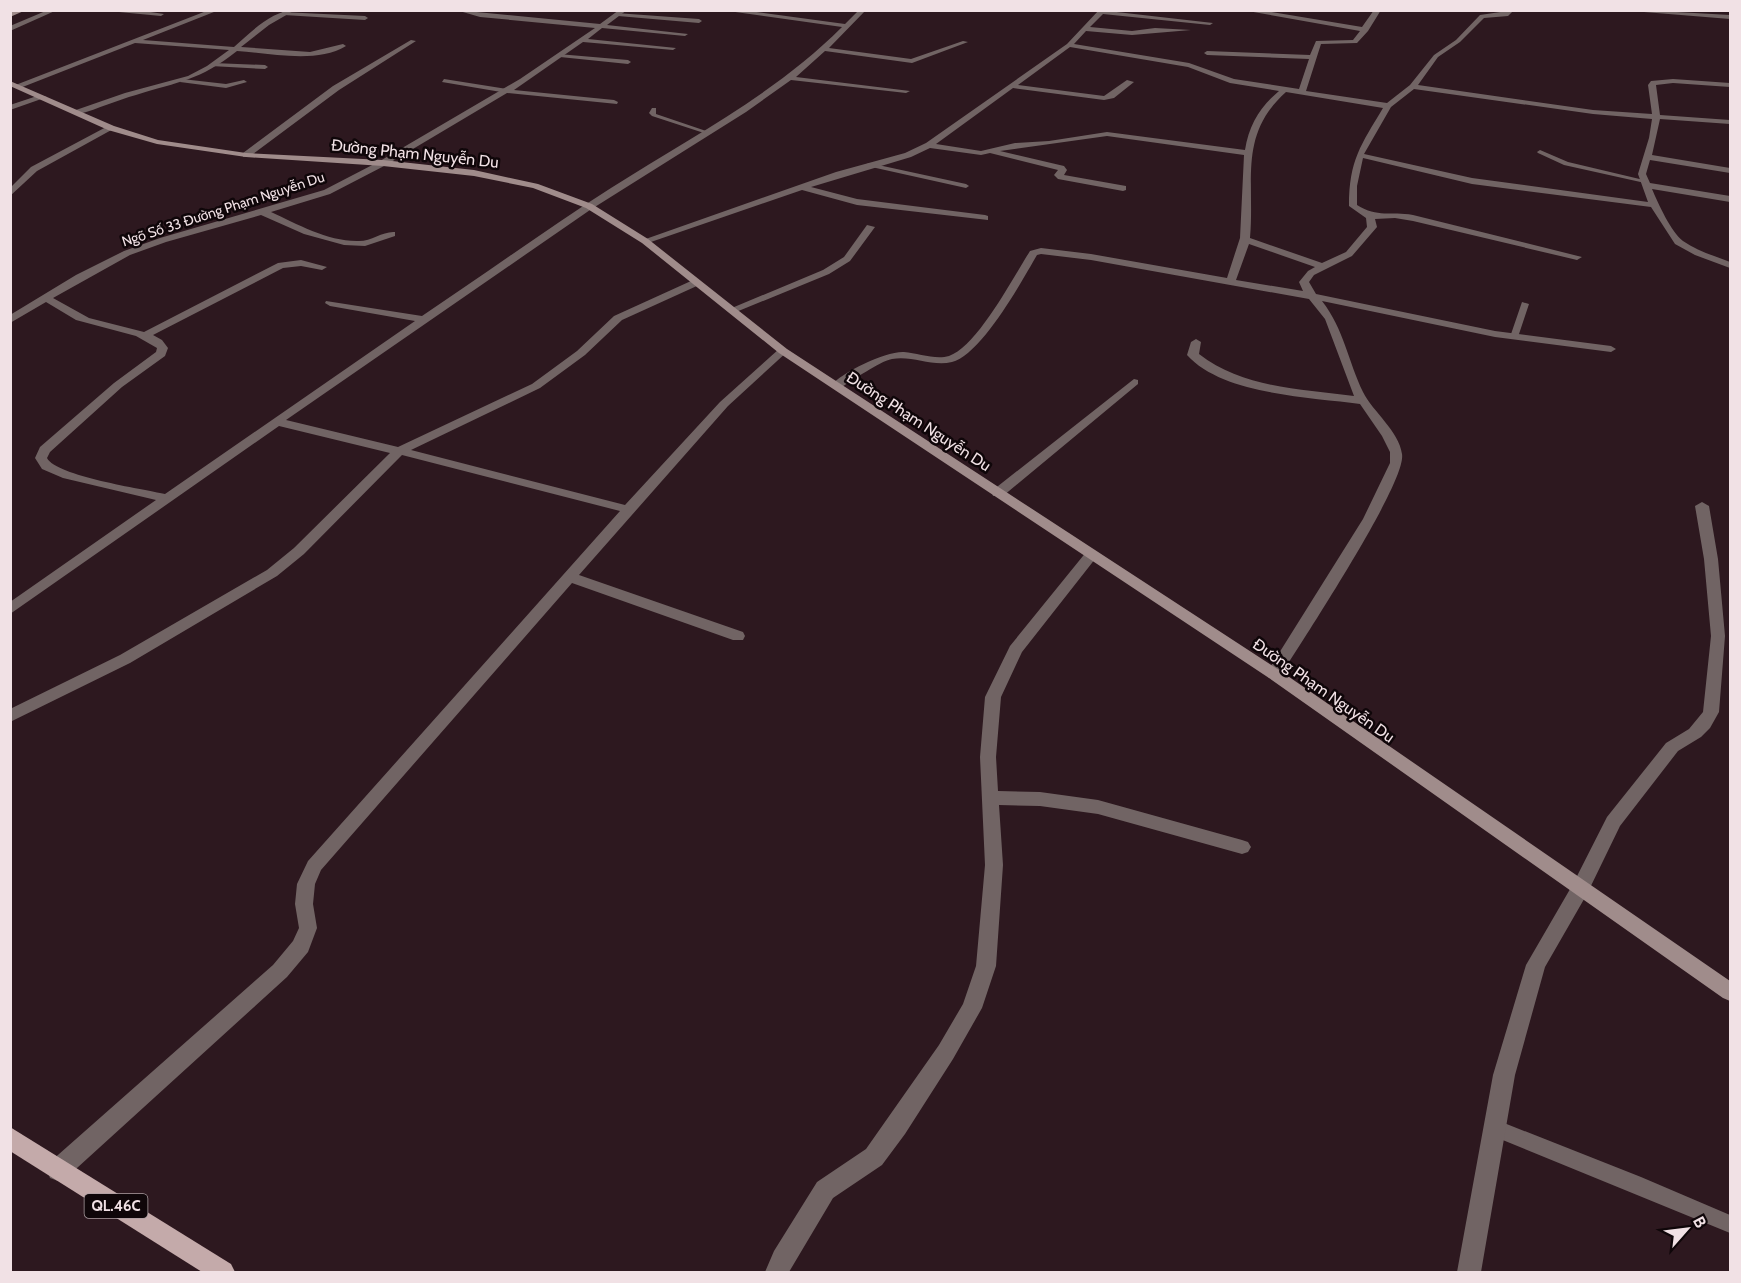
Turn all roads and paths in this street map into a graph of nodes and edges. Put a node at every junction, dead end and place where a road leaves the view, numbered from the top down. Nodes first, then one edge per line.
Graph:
1 (23, 10) edge
2 (54, 10) edge
3 (101, 10) edge
4 (216, 10) edge
5 (459, 10) edge
6 (724, 10) edge
7 (863, 10) edge
8 (1245, 10) edge
9 (1378, 10) edge
10 (1511, 10) edge
11 (1644, 10) edge
12 (1102, 11) edge
13 (288, 12) edge
14 (621, 12) edge
15 (161, 14) dead end
16 (10, 15) edge
17 (1731, 17) edge
18 (366, 18) dead end
19 (699, 21) dead end
20 (1210, 23) dead end
21 (601, 25) junction
22 (846, 26) junction
23 (1087, 29) junction
24 (10, 30) edge
25 (1190, 30) dead end
26 (1365, 30) junction
27 (685, 34) dead end
28 (580, 40) junction
29 (413, 41) dead end
30 (134, 42) junction
31 (965, 42) dead end
32 (1070, 45) junction
33 (343, 46) dead end
34 (673, 48) dead end
35 (235, 49) junction
36 (823, 49) junction
37 (1207, 53) dead end
38 (560, 55) junction
39 (1312, 57) junction
40 (628, 62) dead end
41 (213, 65) junction
42 (265, 67) dead end
43 (790, 78) junction
44 (182, 81) junction
45 (444, 81) dead end
46 (244, 82) dead end
47 (1130, 82) dead end
48 (14, 84) edge
49 (1731, 85) edge
50 (1013, 86) junction
51 (1413, 87) junction
52 (1284, 90) junction
53 (506, 91) junction
54 (906, 91) dead end
55 (1302, 92) junction
56 (42, 97) junction
57 (614, 102) dead end
58 (1388, 106) junction
59 (10, 108) edge
60 (654, 109) dead end
61 (79, 112) junction
62 (1656, 117) junction
63 (1731, 122) edge
64 (111, 128) junction
65 (709, 133) junction
66 (929, 145) junction
67 (990, 152) junction
68 (1540, 152) dead end
69 (1246, 153) junction
70 (246, 155) junction
71 (1359, 156) junction
72 (1646, 157) junction
73 (383, 163) junction
74 (869, 165) junction
75 (1731, 171) edge
76 (1645, 183) junction
77 (966, 186) dead end
78 (802, 187) junction
79 (1123, 188) dead end
80 (10, 193) edge
81 (1731, 199) edge
82 (1654, 205) junction
83 (589, 206) junction
84 (262, 212) junction
85 (985, 218) dead end
86 (1370, 218) junction
87 (870, 227) dead end
88 (392, 234) dead end
89 (1245, 240) junction
90 (645, 241) junction
91 (1577, 257) dead end
92 (1731, 265) edge
93 (322, 267) dead end
94 (1323, 267) junction
95 (1230, 282) junction
96 (695, 283) junction
97 (1312, 296) junction
98 (48, 299) junction
99 (330, 303) dead end
100 (1526, 304) dead end
101 (732, 310) junction
102 (10, 320) edge
103 (424, 320) junction
104 (144, 336) junction
105 (1514, 337) junction
106 (1196, 342) dead end
107 (1611, 349) dead end
108 (783, 351) junction
109 (1134, 382) dead end
110 (836, 386) junction
111 (1364, 400) junction
112 (278, 422) junction
113 (399, 451) junction
114 (998, 493) junction
115 (166, 498) junction
116 (1702, 506) dead end
117 (630, 510) junction
118 (1092, 554) junction
119 (570, 577) junction
120 (10, 609) edge
121 (738, 636) dead end
122 (1274, 674) junction
123 (10, 716) edge
124 (992, 798) junction
125 (1242, 847) dead end
126 (1580, 889) junction
127 (1731, 992) edge
128 (1494, 1128) junction
129 (10, 1138) edge
130 (58, 1170) junction
131 (1731, 1224) edge
132 (223, 1272) edge
133 (777, 1272) edge
134 (1469, 1272) edge

1 - 16 main road
2 - 24 street
3 - 15 street
4 - 30 street
5 - 21 street
6 - 22 street
7 - 22 street
8 - 26 street
9 - 26 street
10 - 51 street
11 - 17 street
12 - 20 street
12 - 23 street
13 - 18 lane
13 - 35 street
14 - 19 lane
14 - 21 street, Ngõ Số 33 Đường Phạm Nguyễn Du
21 - 27 street
21 - 28 street, Ngõ Số 33 Đường Phạm Nguyễn Du
22 - 36 street
23 - 25 street
23 - 32 street
26 - 39 street
28 - 34 street
28 - 38 street, Ngõ Số 33 Đường Phạm Nguyễn Du
29 - 70 street
30 - 35 street
30 - 48 street
31 - 36 street
32 - 50 street
32 - 52 street
33 - 35 street
35 - 41 street
36 - 43 street
37 - 39 street
38 - 40 lane
38 - 53 street, Ngõ Số 33 Đường Phạm Nguyễn Du
39 - 55 street
41 - 42 lane
41 - 44 street
43 - 54 street
43 - 65 street
44 - 46 lane
44 - 61 street
45 - 53 lane
47 - 50 street
48 - 56 main road, Đường Phạm Nguyễn Du
49 - 62 street
50 - 66 street
51 - 58 street
51 - 62 street
52 - 55 street
52 - 69 street
53 - 57 street
53 - 73 street, Ngõ Số 33 Đường Phạm Nguyễn Du
55 - 58 street
56 - 59 street
56 - 61 main road, Đường Phạm Nguyễn Du
58 - 71 street
60 - 65 lane
61 - 64 main road, Đường Phạm Nguyễn Du
62 - 63 street
62 - 72 street
64 - 70 main road, Đường Phạm Nguyễn Du
64 - 80 street
65 - 83 street
66 - 67 street
66 - 74 street
67 - 69 street
67 - 79 street
68 - 76 lane
69 - 89 street
70 - 73 main road, Đường Phạm Nguyễn Du
71 - 82 street
71 - 86 street
72 - 75 street
72 - 76 street
73 - 83 main road, Đường Phạm Nguyễn Du
73 - 84 street, Ngõ Số 33 Đường Phạm Nguyễn Du
74 - 77 lane
74 - 78 street
76 - 81 street
76 - 82 street
78 - 85 street
78 - 90 street
82 - 92 street
83 - 90 main road, Đường Phạm Nguyễn Du
83 - 103 street
84 - 88 street
84 - 98 street, Ngõ Số 33 Đường Phạm Nguyễn Du
86 - 91 street
86 - 94 street
87 - 101 street
89 - 94 street
89 - 95 street
90 - 96 main road, Đường Phạm Nguyễn Du
93 - 104 street
94 - 97 street
95 - 97 street
95 - 110 street
96 - 101 main road, Đường Phạm Nguyễn Du
96 - 113 street
97 - 105 street
97 - 111 street
98 - 102 street, Ngõ Số 33 Đường Phạm Nguyễn Du
98 - 104 street
99 - 103 street
100 - 105 lane
101 - 108 main road, Đường Phạm Nguyễn Du
103 - 112 street
104 - 115 street
105 - 107 street
106 - 111 street
108 - 110 main road, Đường Phạm Nguyễn Du
108 - 117 street
109 - 114 street
110 - 114 main road, Đường Phạm Nguyễn Du
111 - 122 street
112 - 113 street
112 - 115 street
113 - 117 street
113 - 123 street
114 - 118 main road, Đường Phạm Nguyễn Du
115 - 120 street
116 - 126 street
117 - 119 street
118 - 122 main road, Đường Phạm Nguyễn Du
118 - 124 street
119 - 121 street
119 - 130 street
122 - 126 main road, Đường Phạm Nguyễn Du
124 - 125 street
124 - 133 street
126 - 127 main road, Đường Phạm Nguyễn Du
126 - 128 street
128 - 131 lane
128 - 134 street
129 - 130 main road, QL.46C
130 - 132 main road, QL.46C

